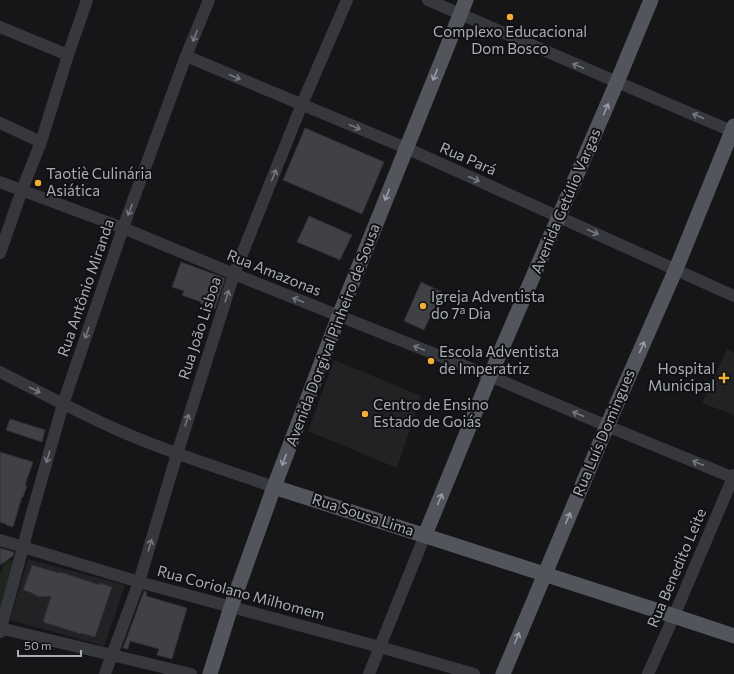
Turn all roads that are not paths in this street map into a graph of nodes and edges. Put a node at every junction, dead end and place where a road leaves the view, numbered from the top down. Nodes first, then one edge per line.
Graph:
1 (87, 0) edge
2 (209, 0) edge
3 (347, 0) edge
4 (428, 0) edge
5 (466, 0) edge
6 (651, 0) edge
7 (460, 15) junction
8 (0, 27) edge
9 (68, 54) junction
10 (186, 56) junction
11 (617, 82) junction
12 (302, 104) junction
13 (0, 123) edge
14 (733, 130) edge
15 (41, 142) junction
16 (406, 148) junction
17 (0, 182) edge
18 (22, 190) junction
19 (559, 217) junction
20 (123, 228) junction
21 (0, 253) edge
22 (676, 269) junction
23 (234, 274) junction
24 (734, 296) edge
25 (338, 316) junction
26 (0, 372) edge
27 (490, 376) junction
28 (63, 404) junction
29 (607, 426) junction
30 (177, 454) junction
31 (734, 477) edge
32 (274, 487) junction
33 (425, 535) junction
34 (0, 540) edge
35 (23, 547) junction
36 (544, 574) junction
37 (139, 582) junction
38 (231, 607) junction
39 (674, 616) junction
40 (0, 629) edge
41 (734, 636) edge
42 (380, 647) junction
43 (112, 655) junction
44 (105, 674) edge
45 (191, 674) edge
46 (210, 674) edge
47 (369, 674) edge
48 (474, 674) edge
49 (502, 674) edge
50 (648, 674) edge

1 - 9 street
2 -> 10 street, Rua Antônio Miranda
3 - 12 street, Rua João Lisboa
4 - 7 street
5 - 7 main road, Avenida Dorgival Pinheiro de Sousa
6 - 11 main road, Avenida Getúlio Vargas
11 -> 7 street
7 -> 16 main road, Avenida Dorgival Pinheiro de Sousa
8 - 9 street
9 - 15 street
10 -> 12 street, Rua Pará
10 -> 20 street, Rua Antônio Miranda
14 -> 11 street
19 -> 11 main road, Avenida Getúlio Vargas
12 -> 16 street, Rua Pará
23 -> 12 street, Rua João Lisboa
13 - 15 street
14 - 22 main road, Rua Luís Domingues
15 - 18 street
16 -> 19 street, Rua Pará
16 -> 25 main road, Avenida Dorgival Pinheiro de Sousa
17 - 18 street, Rua Amazonas
18 - 20 street, Rua Amazonas
18 - 21 street
19 -> 22 street, Rua Pará
19 - 27 main road, Avenida Getúlio Vargas
20 - 23 street, Rua Amazonas
20 -> 28 street, Rua Antônio Miranda
22 - 24 street, Rua Pará
29 -> 22 main road, Rua Luís Domingues
25 -> 23 street, Rua Amazonas
30 -> 23 street, Rua João Lisboa
27 -> 25 street, Rua Amazonas
25 -> 32 main road, Avenida Dorgival Pinheiro de Sousa
26 -> 28 street, Rua Sousa Lima
29 -> 27 street, Rua Amazonas
33 -> 27 main road, Avenida Getúlio Vargas
28 - 30 street, Rua Sousa Lima
28 -> 35 street, Rua Antônio Miranda
31 -> 29 street, Rua Amazonas
36 -> 29 main road, Rua Luís Domingues
30 - 32 street, Rua Sousa Lima
37 -> 30 street, Rua João Lisboa
31 - 39 street, Rua Benedito Leite
32 - 33 main road, Rua Sousa Lima
32 - 38 main road, Avenida Dorgival Pinheiro de Sousa
33 - 36 main road, Rua Sousa Lima
33 - 42 street
34 - 35 street, Rua Coriolano Milhomem
35 - 37 street, Rua Coriolano Milhomem
35 - 40 street, Rua Antônio Miranda
36 - 39 main road, Rua Sousa Lima
49 -> 36 main road, Rua Luís Domingues
37 - 38 street, Rua Coriolano Milhomem
37 - 43 street, Rua João Lisboa
38 - 42 street, Rua Coriolano Milhomem
38 - 46 main road, Avenida Dorgival Pinheiro de Sousa
39 - 41 main road, Rua Sousa Lima
39 - 50 street, Rua Benedito Leite
40 - 43 street
42 - 47 street
42 - 48 street, Rua Coriolano Milhomem
43 - 44 street, Rua João Lisboa
43 - 45 street

